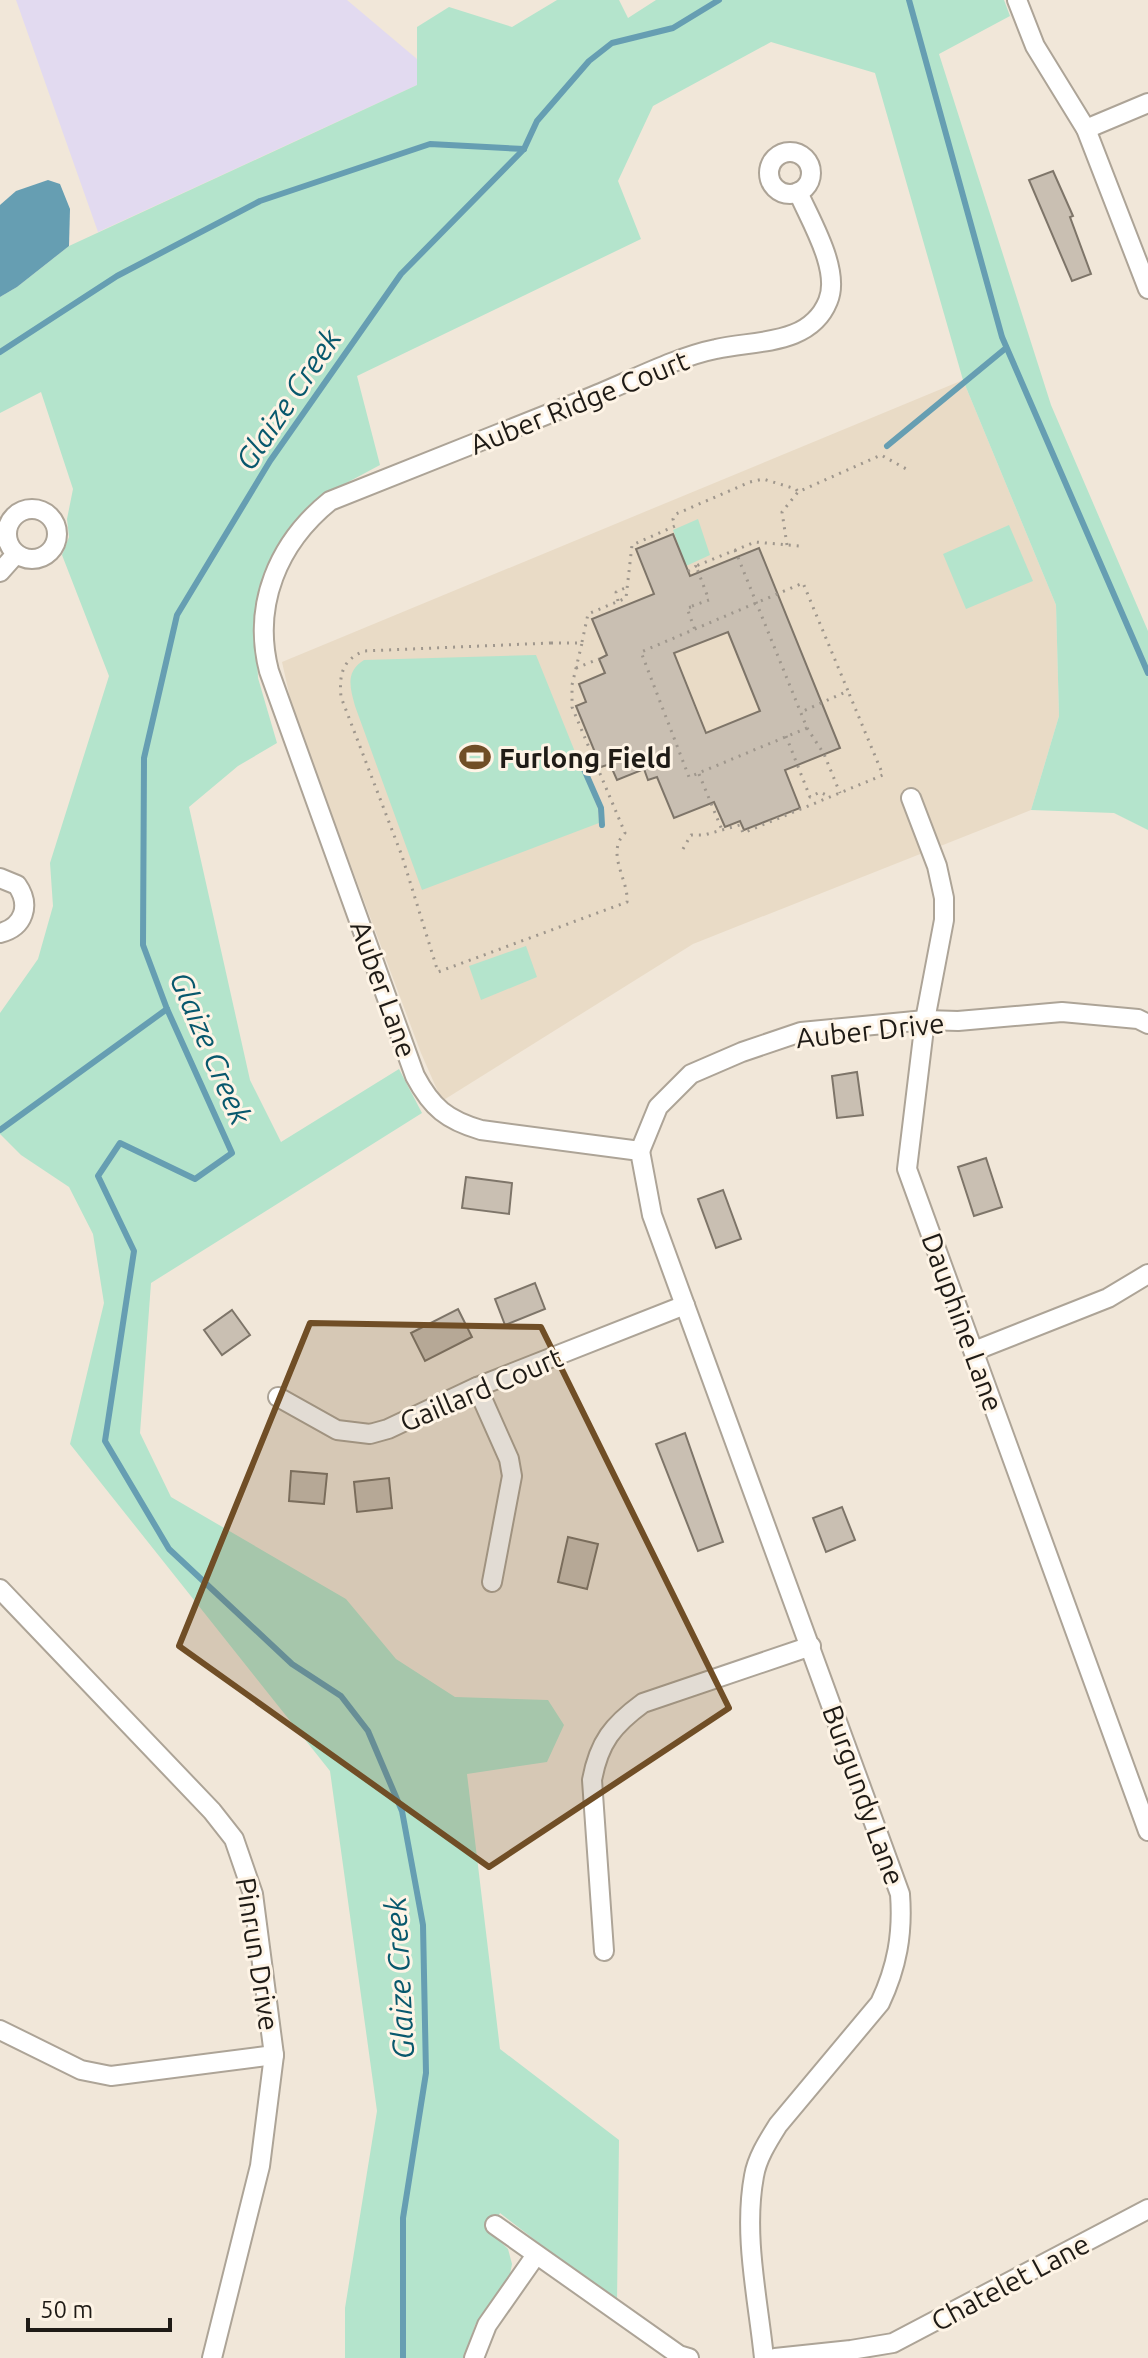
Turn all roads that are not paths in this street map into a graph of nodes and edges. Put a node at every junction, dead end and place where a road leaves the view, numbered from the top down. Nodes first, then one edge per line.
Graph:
1 (1017, 0) edge
2 (1148, 103) edge
3 (1086, 129) junction
4 (798, 192) dead end
5 (1148, 289) edge
6 (16, 554) dead end
7 (0, 572) edge
8 (266, 603) joint
9 (911, 798) dead end
10 (0, 878) edge
11 (0, 933) edge
12 (925, 1020) junction
13 (1148, 1024) edge
14 (640, 1151) junction
15 (1148, 1274) edge
16 (685, 1305) junction
17 (974, 1351) junction
18 (477, 1387) junction
19 (278, 1397) dead end
20 (492, 1582) dead end
21 (0, 1589) edge
22 (811, 1646) junction
23 (1146, 1822) edge
24 (604, 1951) dead end
25 (1, 2027) edge
26 (274, 2055) junction
27 (1148, 2209) edge
28 (495, 2225) dead end
29 (536, 2255) junction
30 (212, 2358) edge
31 (474, 2358) edge
32 (689, 2358) edge
33 (764, 2358) edge
34 (775, 2358) edge

1 - 3 street
2 - 3 street
3 - 5 street
4 - 8 street, Auber Ridge Court
6 - 7 street
8 - 14 street, Auber Lane
9 - 12 street, Dauphine Lane
10 - 11 street
12 - 13 street, Auber Drive
12 - 14 street, Auber Drive
12 - 17 street, Dauphine Lane
14 - 16 street, Burgundy Lane
15 - 17 street
16 - 18 street, Gaillard Court
16 - 22 street, Burgundy Lane
17 - 23 street, Dauphine Lane
18 - 19 street, Gaillard Court
18 - 20 street
21 - 26 street, Pinrun Drive
22 - 24 street
22 - 33 street, Burgundy Lane
25 - 26 street
26 - 30 street, Pinrun Drive
27 - 34 street, Chatelet Lane
28 - 29 street
29 - 31 street
29 - 32 street

